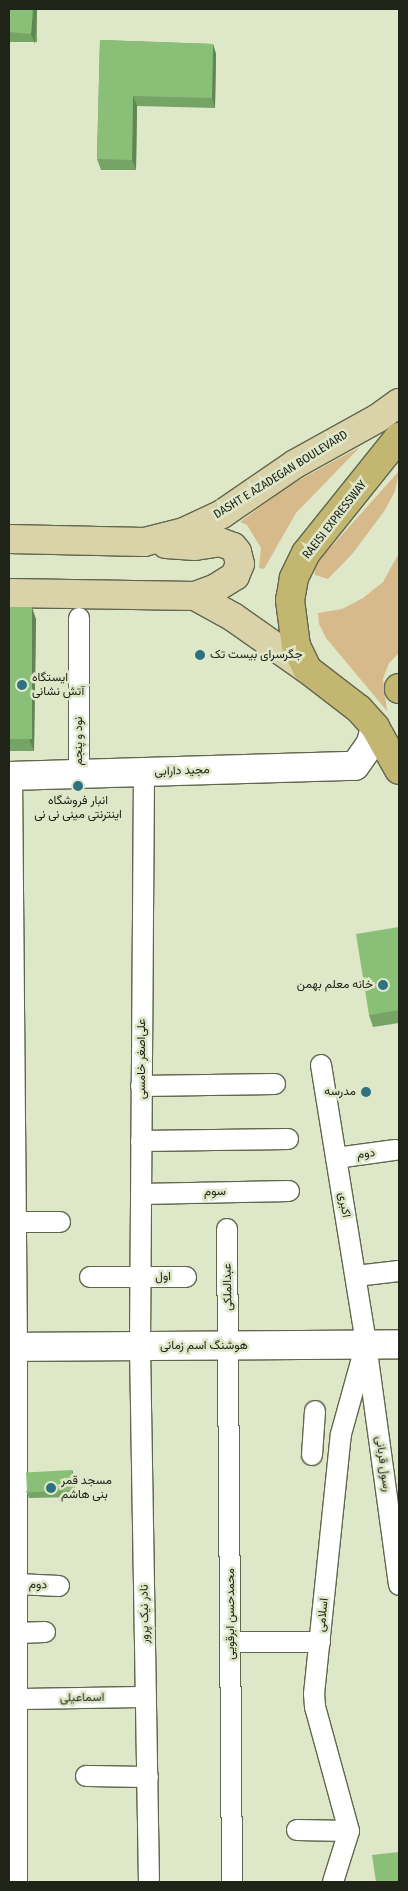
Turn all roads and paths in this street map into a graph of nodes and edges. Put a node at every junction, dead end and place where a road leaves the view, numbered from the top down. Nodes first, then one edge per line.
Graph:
1 (399, 403) edge
2 (399, 437) edge
3 (9, 540) edge
4 (144, 542) junction
5 (9, 593) edge
6 (195, 596) junction
7 (79, 618) dead end
8 (307, 669) junction
9 (375, 727) junction
10 (399, 770) edge
11 (144, 772) junction
12 (79, 773) junction
13 (10, 776) edge
14 (11, 849) edge
15 (11, 1025) edge
16 (321, 1065) dead end
17 (275, 1084) dead end
18 (141, 1086) junction
19 (12, 1100) edge
20 (12, 1138) edge
21 (288, 1139) dead end
22 (141, 1141) junction
23 (395, 1150) dead end
24 (336, 1158) junction
25 (12, 1180) edge
26 (289, 1191) dead end
27 (141, 1194) junction
28 (16, 1222) junction
29 (60, 1222) dead end
30 (227, 1229) dead end
31 (12, 1265) edge
32 (399, 1271) edge
33 (356, 1276) junction
34 (90, 1277) dead end
35 (186, 1277) dead end
36 (140, 1278) junction
37 (366, 1344) junction
38 (399, 1344) edge
39 (140, 1346) junction
40 (230, 1346) junction
41 (13, 1347) edge
42 (315, 1411) dead end
43 (314, 1432) junction
44 (341, 1434) junction
45 (312, 1455) dead end
46 (393, 1491) edge
47 (396, 1538) edge
48 (17, 1584) junction
49 (399, 1584) edge
50 (59, 1586) dead end
51 (45, 1632) dead end
52 (14, 1640) edge
53 (231, 1642) junction
54 (320, 1642) junction
55 (146, 1697) junction
56 (17, 1699) junction
57 (86, 1776) dead end
58 (148, 1777) junction
59 (297, 1830) dead end
60 (349, 1832) junction
61 (17, 1882) edge
62 (150, 1882) edge
63 (232, 1882) edge
64 (333, 1882) edge

1 - 4 main road, DASHT E AZADEGAN BOULEVARD
2 - 8 highway, RAEISI EXPRESSWAY
3 - 4 main road, DASHT E AZADEGAN BOULEVARD
4 - 6 main road
5 - 6 main road
6 - 8 main road
7 - 12 street, نود و پنجم
8 - 9 highway, RAEISI EXPRESSWAY
9 - 10 highway, RAEISI EXPRESSWAY
9 - 11 street, مجید دارابی
11 - 12 street, مجید دارابی
11 - 18 street, علی‌اصغر خامسی
12 - 13 street, مجید دارابی
13 - 14 street
14 - 15 street
15 - 19 street
16 - 24 street, اکبری
17 - 18 street
18 - 22 street, علی‌اصغر خامسی
19 - 20 street
20 - 25 street
21 - 22 street
22 - 27 street, علی‌اصغر خامسی
23 - 24 street, دوم
24 - 33 street, اکبری
25 - 28 street
26 - 27 street, سوم
27 - 36 street, علی‌اصغر خامسی
28 - 29 street
28 - 31 street
30 - 40 street, عبدالملکی
31 - 41 street
32 - 33 street
33 - 37 street, اکبری
34 - 36 street
35 - 36 street, اول
36 - 39 street, علی‌اصغر خامسی
37 - 38 street, هوشنگ اسم زمانی
37 - 40 street, هوشنگ اسم زمانی
37 - 44 street, اسلامی
37 - 46 street, رسول قربانی
39 - 40 street, هوشنگ اسم زمانی
39 - 41 street, هوشنگ اسم زمانی
39 - 55 street, نادر نیک پرور
40 - 53 street, محمدحسن ابرقویی
41 - 48 street
42 - 43 street
43 - 44 street
43 - 45 street
44 - 54 street, اسلامی
46 - 47 street, رسول قربانی
47 - 49 street, رسول قربانی
48 - 50 street, دوم
48 - 52 street
51 - 52 street
52 - 56 street
53 - 54 street
53 - 63 street, محمدحسن ابرقویی
54 - 60 street, اسلامی
55 - 56 street, اسماعیلی
55 - 58 street, نادر نیک پرور
56 - 61 street
57 - 58 street
58 - 62 street, نادر نیک پرور
59 - 60 street
60 - 64 street

